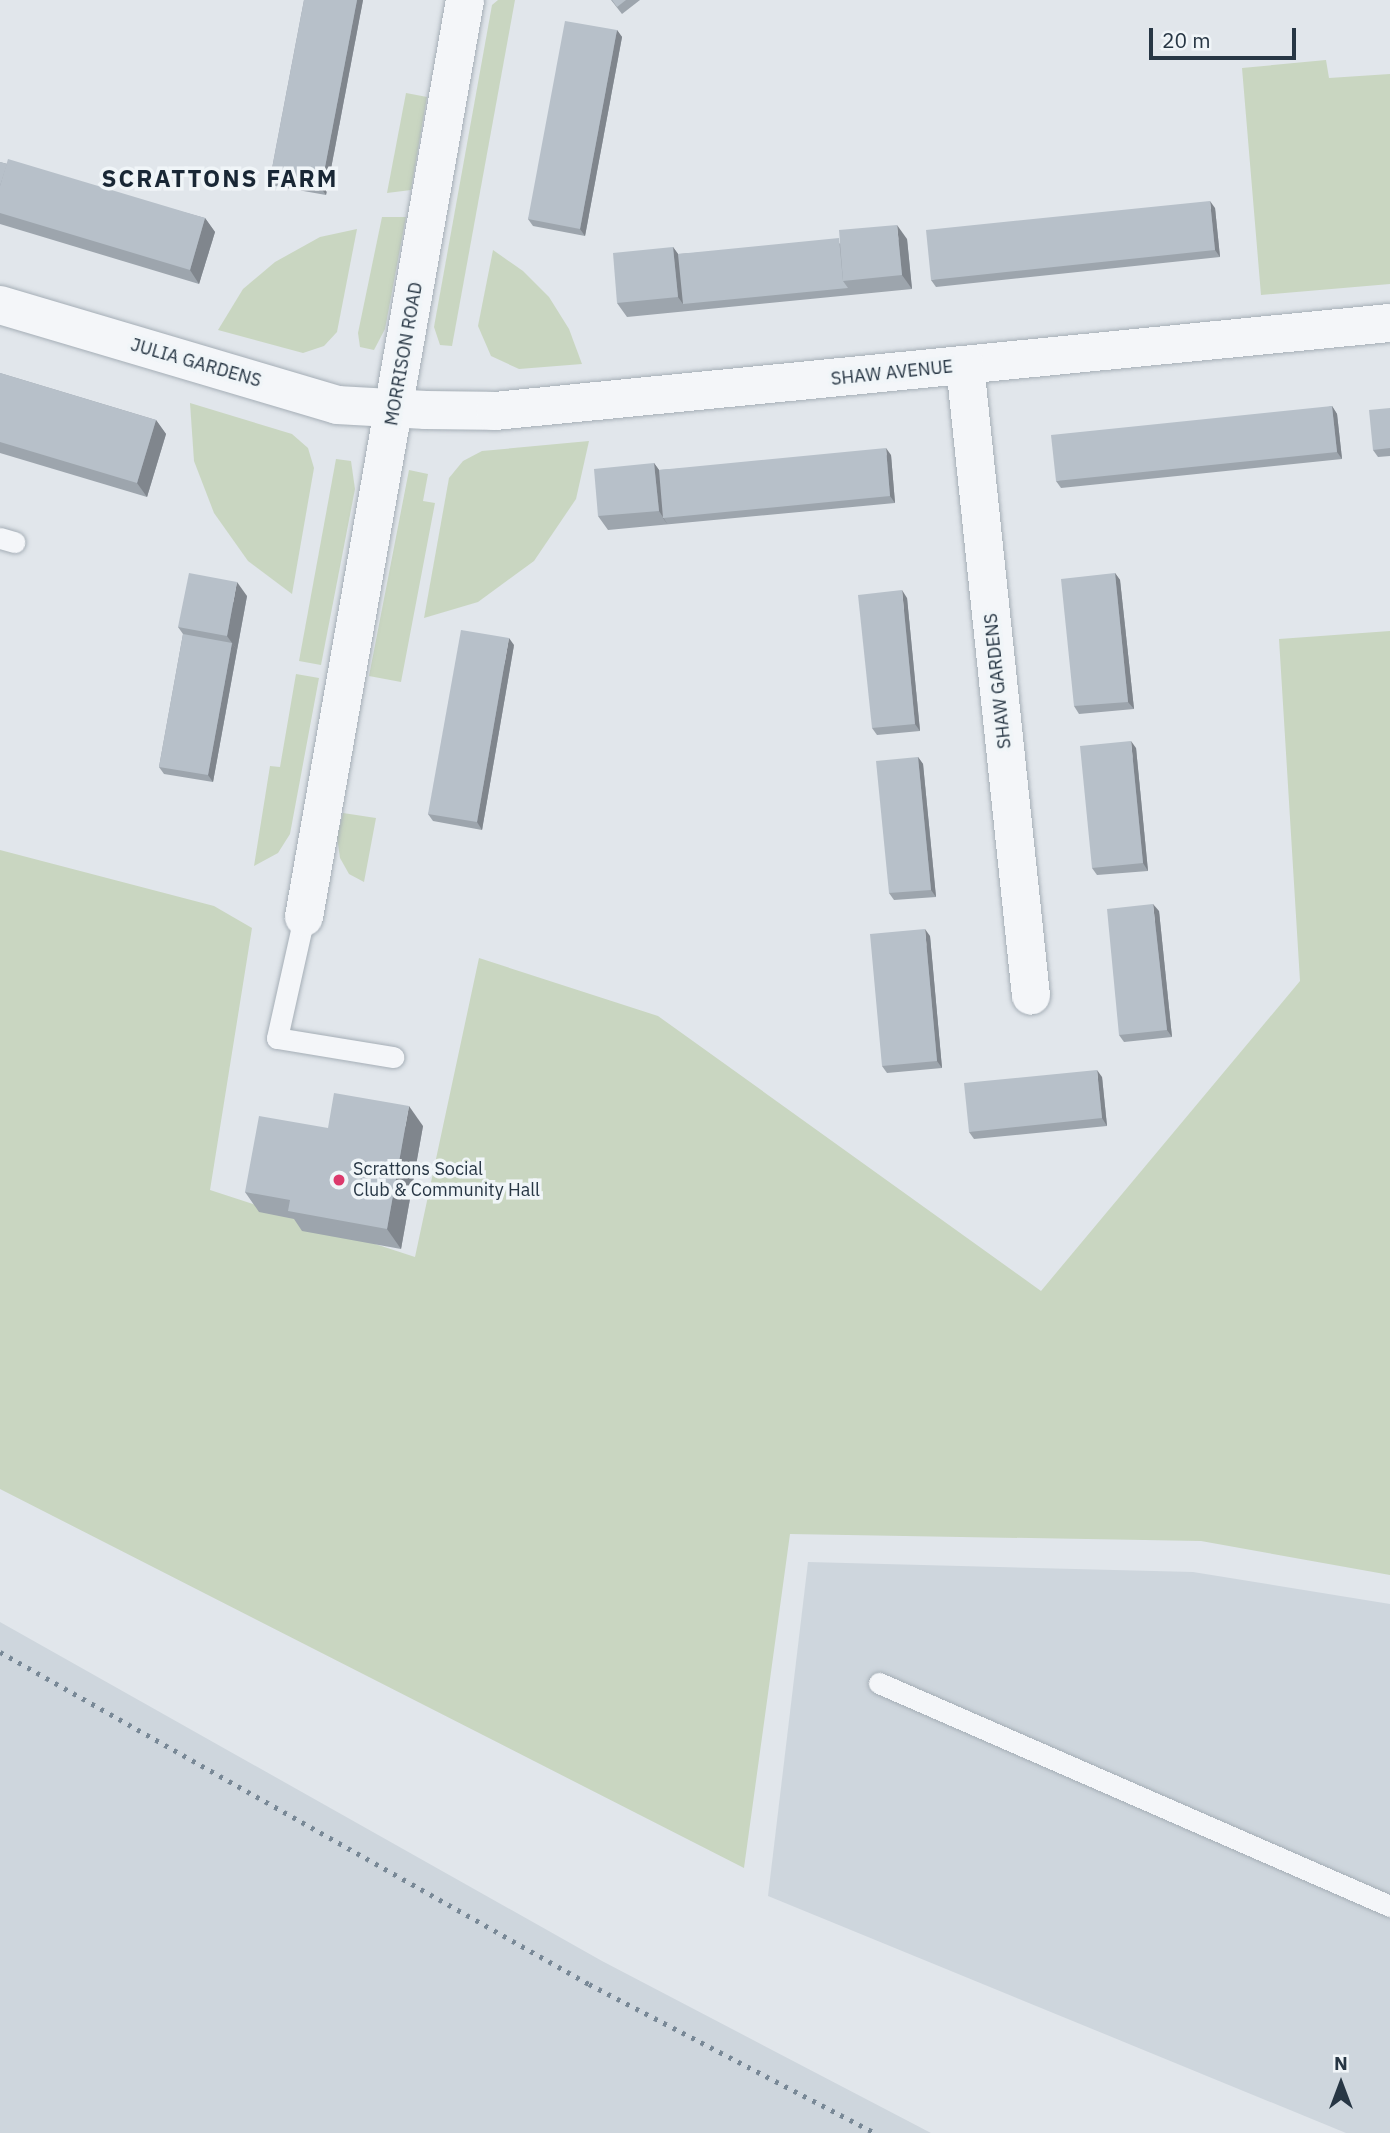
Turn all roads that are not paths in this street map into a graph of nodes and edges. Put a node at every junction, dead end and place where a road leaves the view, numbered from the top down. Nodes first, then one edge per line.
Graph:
1 (465, 0) edge
2 (0, 304) edge
3 (1390, 323) edge
4 (965, 365) junction
5 (394, 410) junction
6 (304, 917) joint
7 (1031, 996) dead end
8 (393, 1057) dead end
9 (879, 1683) dead end
10 (1390, 1906) edge

1 - 5 street, MORRISON ROAD
2 - 5 street, JULIA GARDENS
3 - 4 street, SHAW AVENUE
4 - 5 street, SHAW AVENUE
4 - 7 street, SHAW GARDENS
5 - 6 street, MORRISON ROAD
6 - 8 lane
9 - 10 lane

